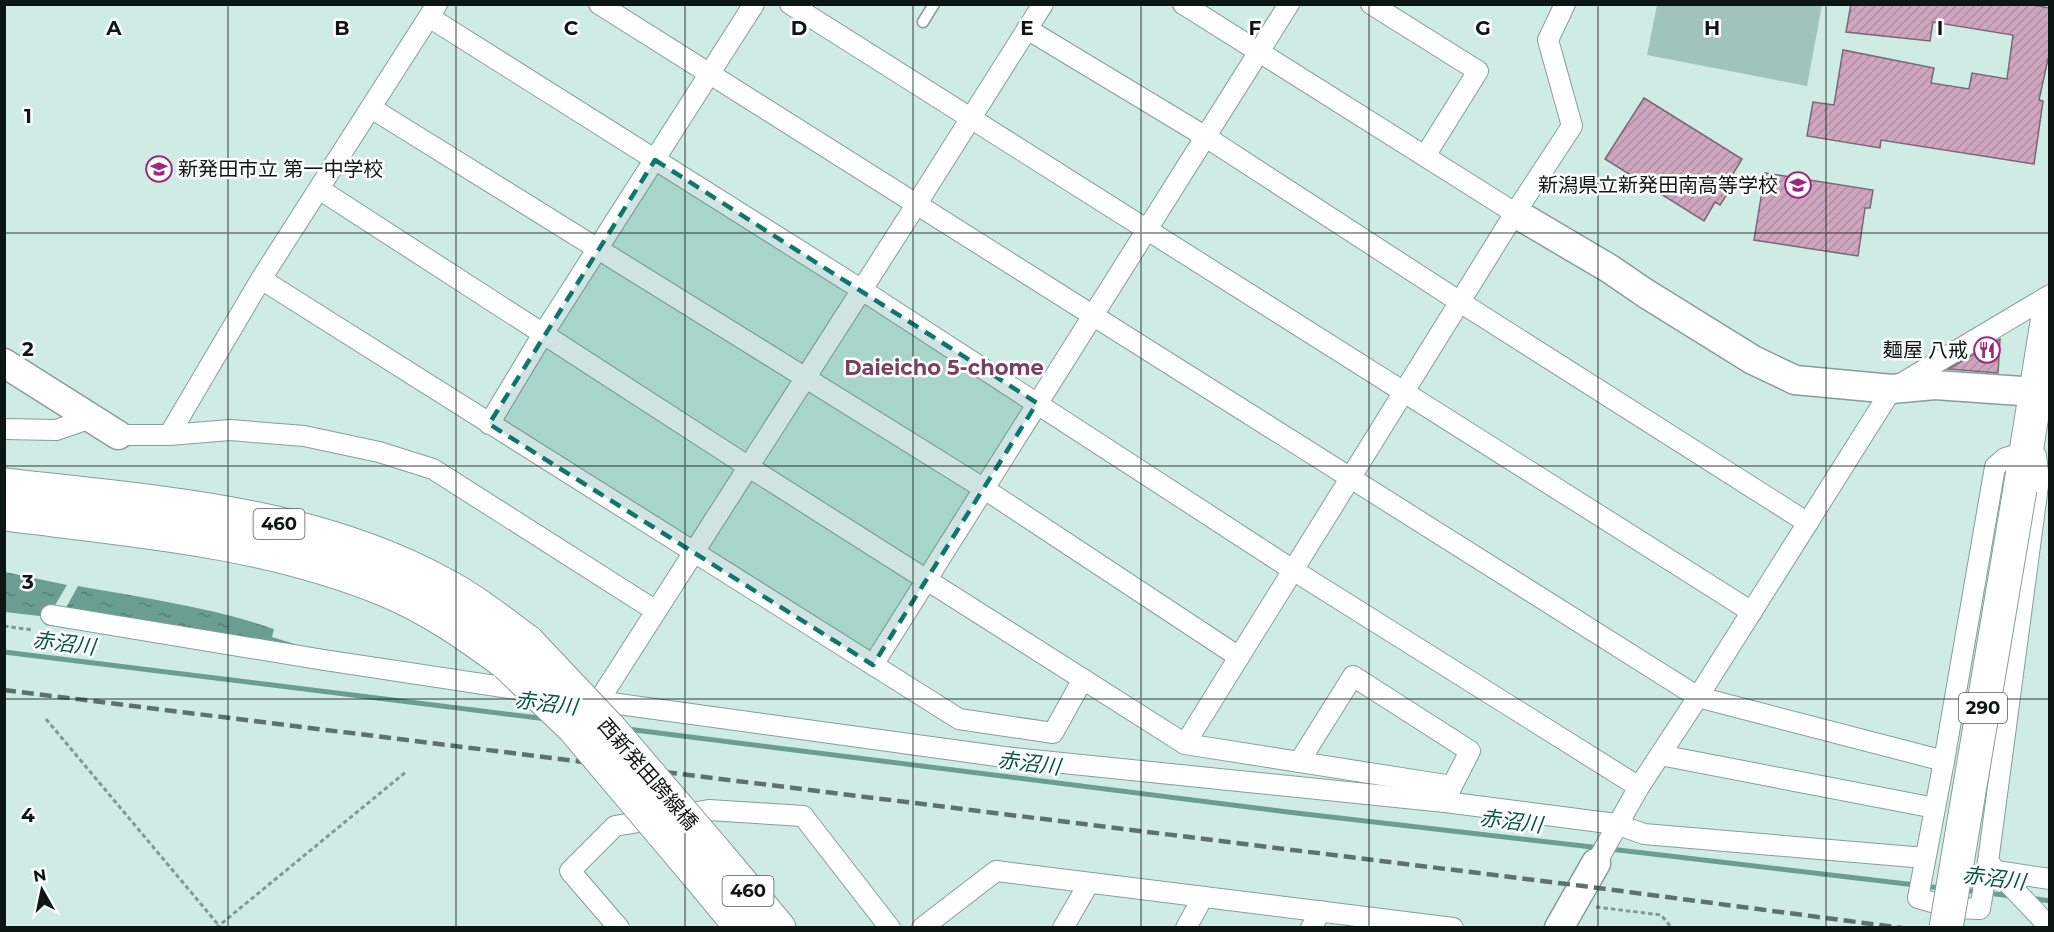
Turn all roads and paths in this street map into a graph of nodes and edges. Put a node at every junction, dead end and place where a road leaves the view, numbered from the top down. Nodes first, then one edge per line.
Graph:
1 (599, 4) edge
2 (754, 4) edge
3 (790, 4) edge
4 (934, 4) edge
5 (1042, 4) edge
6 (1183, 4) edge
7 (1289, 4) edge
8 (1371, 4) edge
9 (1565, 4) edge
10 (433, 11) edge
11 (923, 22) dead end
12 (1027, 29) junction
13 (1259, 52) junction
14 (709, 76) junction
15 (371, 108) junction
16 (971, 119) junction
17 (1206, 137) junction
18 (1425, 156) junction
19 (655, 160) junction
20 (319, 189) junction
21 (916, 205) junction
22 (1515, 213) junction
23 (1147, 230) junction
24 (598, 249) junction
25 (261, 279) junction
26 (862, 290) junction
27 (2049, 295) edge
28 (1460, 302) junction
29 (2049, 304) edge
30 (1093, 315) junction
31 (543, 334) junction
32 (4, 363) edge
33 (805, 379) junction
34 (1892, 388) junction
35 (1404, 392) junction
36 (2043, 393) edge
37 (1037, 403) junction
38 (91, 418) junction
39 (489, 424) junction
40 (4, 429) edge
41 (118, 435) joint
42 (169, 435) junction
43 (2025, 452) junction
44 (749, 467) junction
45 (1351, 477) junction
46 (4, 485) edge
47 (983, 488) junction
48 (4, 514) edge
49 (1808, 523) junction
50 (694, 553) junction
51 (1293, 570) junction
52 (926, 579) junction
53 (656, 611) junction
54 (1752, 612) junction
55 (51, 615) dead end
56 (4, 626) edge
57 (33, 630) dead end
58 (517, 653) junction
59 (1239, 657) junction
60 (873, 665) junction
61 (1083, 679) junction
62 (1698, 697) junction
63 (598, 702) junction
64 (46, 719) dead end
65 (1185, 744) junction
66 (1660, 755) junction
67 (1944, 760) junction
68 (1299, 762) junction
69 (407, 771) dead end
70 (1639, 787) junction
71 (1449, 794) junction
72 (1935, 808) junction
73 (1616, 824) junction
74 (1925, 858) junction
75 (705, 862) junction
76 (1596, 863) joint
77 (1992, 866) junction
78 (2049, 879) edge
79 (1089, 883) junction
80 (1203, 897) junction
81 (1566, 916) edge
82 (1316, 919) edge
83 (219, 927) edge
84 (619, 927) edge
85 (742, 927) edge
86 (779, 927) edge
87 (890, 927) edge
88 (922, 927) edge
89 (1063, 927) edge
90 (1185, 927) edge
91 (1441, 927) edge
92 (1672, 927) edge
93 (1946, 927) edge
94 (2047, 927) edge

1 - 14 street
2 - 14 street
3 - 16 street
4 - 11 lane
5 - 12 street
6 - 13 street
7 - 13 street
8 - 18 street
9 - 22 street
10 - 15 street
10 - 19 street
12 - 16 street
12 - 17 street
13 - 17 street
13 - 18 street
14 - 19 street
14 - 21 street
15 - 20 street
15 - 24 street
16 - 21 street
16 - 23 street
17 - 23 street
17 - 28 street
18 - 22 street
19 - 24 street
19 - 26 street
20 - 25 street
20 - 31 street
21 - 26 street
21 - 30 street
22 - 28 street
22 - 34 street
23 - 30 street
23 - 35 street
24 - 31 street
24 - 33 street
25 - 39 street
25 - 42 street
26 - 33 street
26 - 37 street
27 - 34 street
28 - 35 street
28 - 49 street
29 - 36 highway, 290
30 - 37 street
30 - 45 street
31 - 39 street
31 - 44 street
32 - 38 street
33 - 44 street
33 - 47 street
34 - 36 street
34 - 49 street
35 - 45 street
35 - 54 street
36 - 43 highway, 290
37 - 47 street
37 - 51 street
38 - 40 street
38 - 41 street
39 - 50 street
41 - 42 street
42 - 53 street
43 - 67 street
43 - 77 street
43 - 93 highway, 290, bridge
44 - 50 street
44 - 52 street
45 - 51 street
45 - 62 street
46 - 58 highway, 460
47 - 52 street
47 - 59 street
48 - 58 highway, 460
49 - 54 street
50 - 53 street
50 - 60 street
51 - 59 street
51 - 70 street
52 - 60 street
52 - 61 street
53 - 63 street
54 - 62 street
55 - 63 street
56 - 57 path
58 - 75 highway, 西新発田跨線橋 / 460, bridge
59 - 65 street
60 - 61 street
61 - 65 street
62 - 66 street
62 - 67 street
63 - 71 street
64 - 83 path
65 - 68 street
66 - 70 street
66 - 72 street
67 - 72 street
68 - 71 street
68 - 71 street
69 - 83 path
70 - 73 street
71 - 73 street
72 - 74 street
73 - 74 street
73 - 76 street
74 - 77 street
75 - 85 highway, 460
75 - 86 highway, 460
76 - 81 street
77 - 78 street
77 - 94 street
79 - 80 street
79 - 88 street
79 - 89 street
80 - 82 street
80 - 90 street
81 - 92 path
82 - 91 street
84 - 87 street

